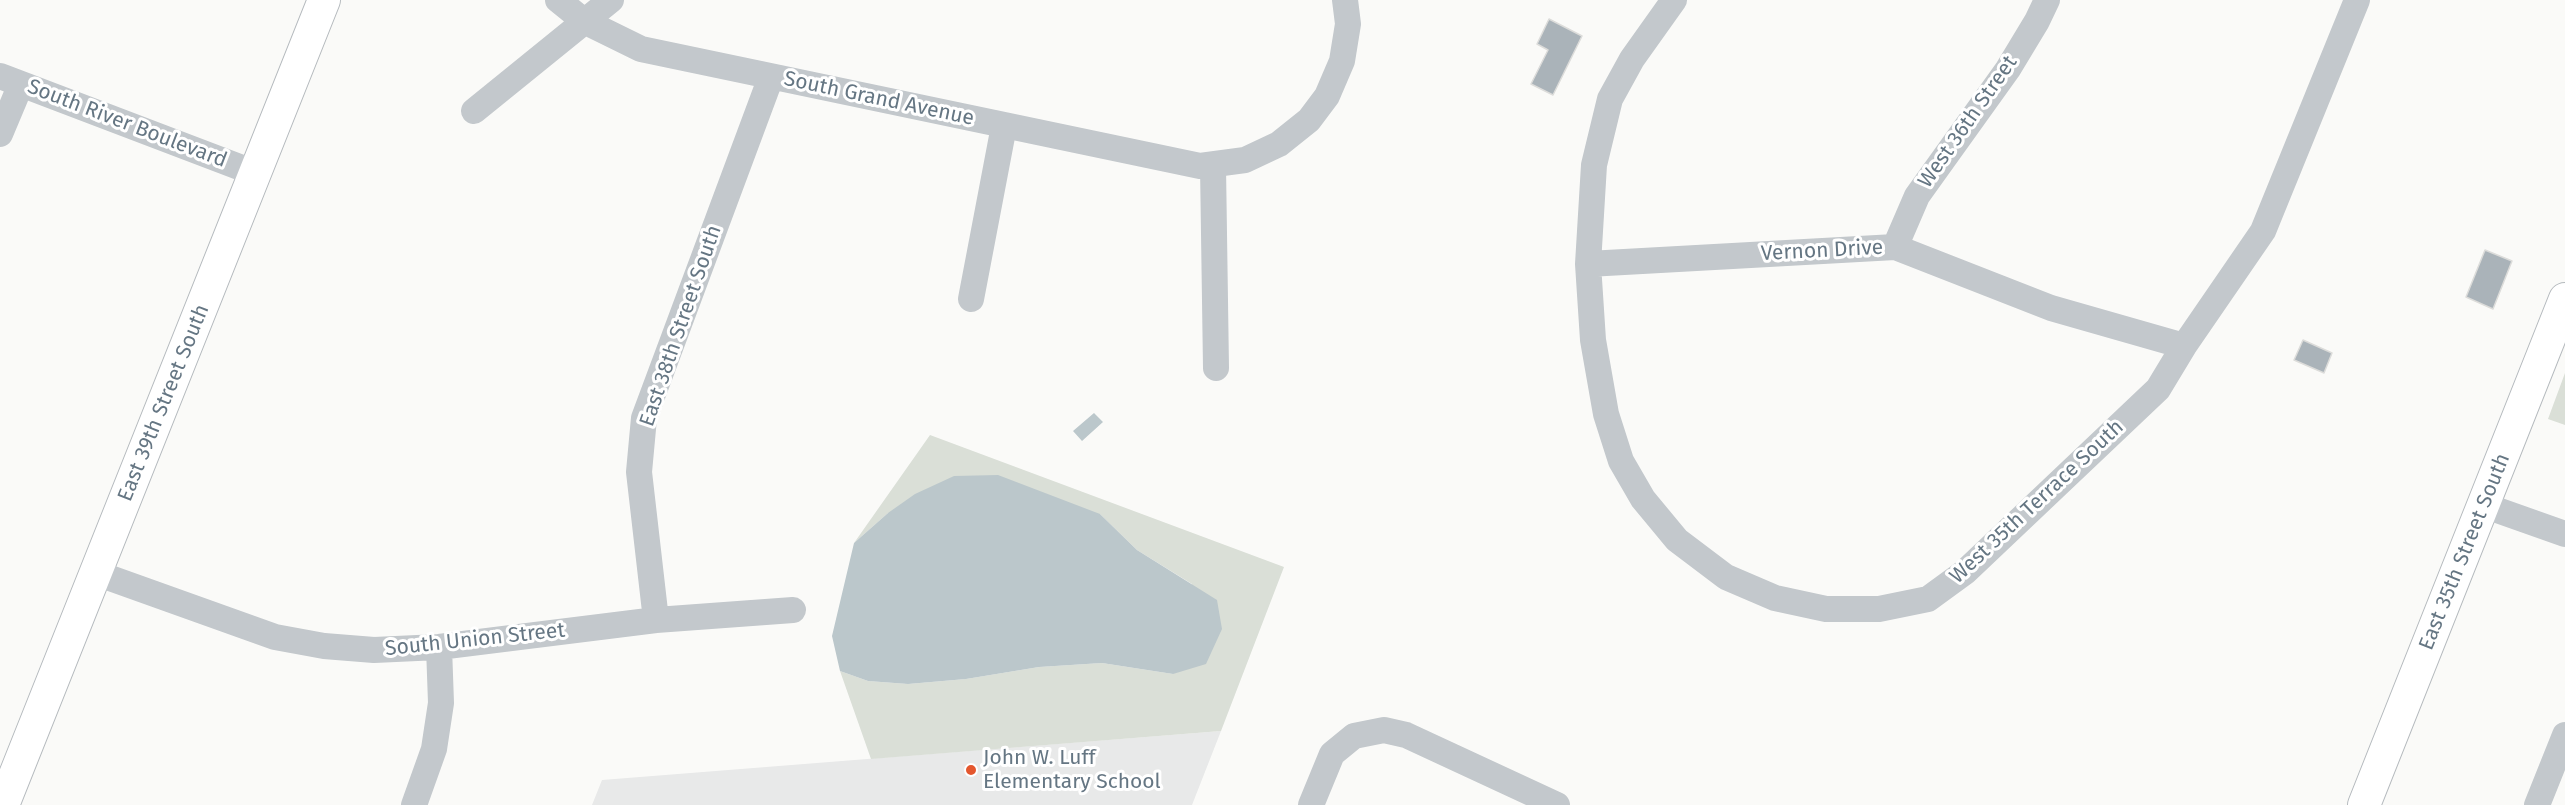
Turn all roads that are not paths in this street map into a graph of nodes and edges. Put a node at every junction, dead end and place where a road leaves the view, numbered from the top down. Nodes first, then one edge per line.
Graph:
1 (324, 0) edge
2 (558, 0) edge
3 (611, 0) edge
4 (1345, 0) edge
5 (1674, 0) edge
6 (2046, 0) edge
7 (2357, 0) edge
8 (584, 21) junction
9 (771, 77) junction
10 (10, 80) edge
11 (474, 111) dead end
12 (1004, 126) junction
13 (0, 134) edge
14 (1213, 166) junction
15 (255, 173) junction
16 (1895, 247) junction
17 (1588, 264) junction
18 (971, 298) dead end
19 (2565, 299) edge
20 (2184, 346) junction
21 (1216, 368) dead end
22 (2483, 505) junction
23 (2565, 534) edge
24 (96, 573) junction
25 (793, 610) dead end
26 (656, 620) junction
27 (439, 647) junction
28 (2565, 735) edge
29 (3, 805) edge
30 (414, 805) edge
31 (1311, 805) edge
32 (1557, 805) edge
33 (2364, 805) edge
34 (2537, 805) edge

1 - 15 main road, East 39th Street South
2 - 8 street, South Grand Avenue
3 - 8 street
4 - 14 street, South Grand Avenue
5 - 17 street, West 35th Terrace South
6 - 16 street, West 36th Street
7 - 20 street, West 35th Terrace South
8 - 9 street, South Grand Avenue
8 - 11 street
9 - 12 street, South Grand Avenue
9 - 26 street, East 38th Street South
10 - 13 street
10 - 15 street, South River Boulevard
12 - 14 street, South Grand Avenue
12 - 18 street
14 - 21 street
15 - 24 main road, East 39th Street South
16 - 17 street, Vernon Drive
16 - 20 street, Vernon Drive
17 - 20 street, West 35th Terrace South
19 - 22 main road, East 35th Street South
22 - 23 street
22 - 33 main road, East 35th Street South
24 - 27 street, South Union Street
24 - 29 main road, East 39th Street South
25 - 26 street, South Union Street
26 - 27 street, South Union Street
27 - 30 street
28 - 34 street
31 - 32 street

